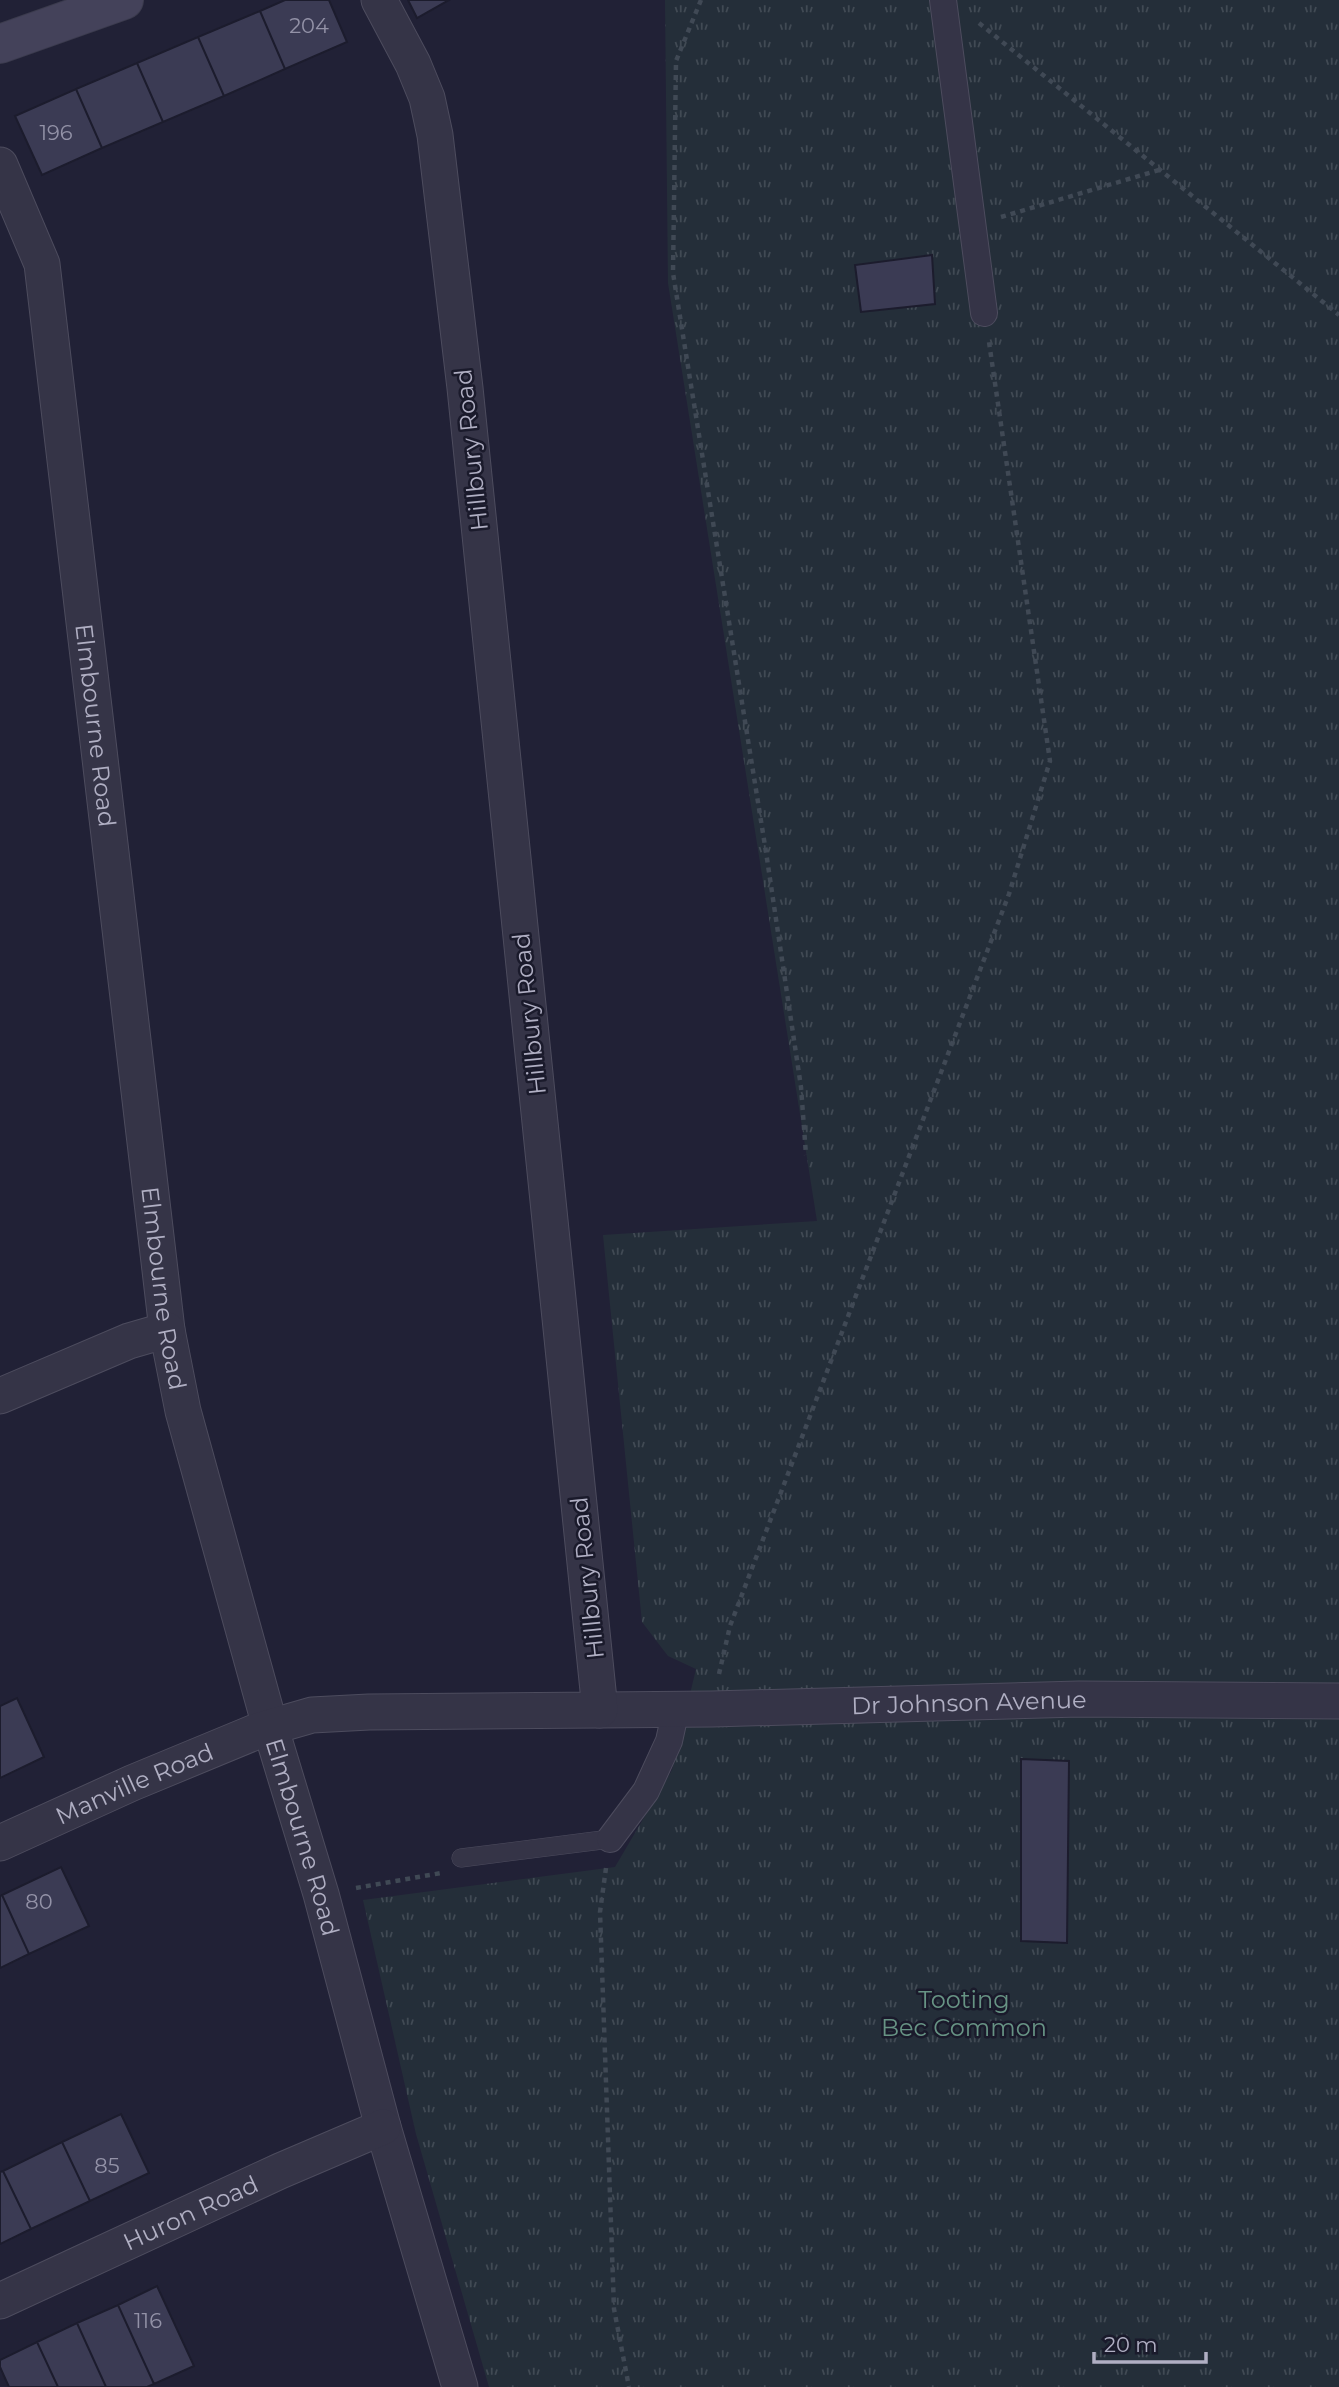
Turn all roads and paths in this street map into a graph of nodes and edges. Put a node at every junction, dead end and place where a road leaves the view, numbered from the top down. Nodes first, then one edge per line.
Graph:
1 (124, 0) edge
2 (379, 0) edge
3 (701, 0) edge
4 (943, 0) edge
5 (972, 17) dead end
6 (0, 44) edge
7 (0, 165) edge
8 (1159, 170) junction
9 (974, 226) junction
10 (985, 313) joint
11 (1339, 315) edge
12 (806, 1154) dead end
13 (167, 1329) junction
14 (0, 1396) edge
15 (1339, 1701) edge
16 (676, 1709) junction
17 (712, 1709) junction
18 (600, 1710) junction
19 (270, 1726) junction
20 (610, 1839) junction
21 (0, 1843) edge
22 (461, 1858) joint
23 (321, 1894) junction
24 (383, 2127) junction
25 (0, 2301) edge
26 (460, 2387) edge
27 (629, 2387) edge

1 - 6 main road
2 - 18 street, Hillbury Road
3 - 12 path
4 - 9 street
5 - 8 path
7 - 13 street, Elmbourne Road
8 - 9 path
8 - 11 path
9 - 10 street
10 - 17 path
13 - 14 street
13 - 19 street, Elmbourne Road
15 - 17 street, Dr Johnson Avenue
16 - 17 street, Dr Johnson Avenue
16 - 18 street, Dr Johnson Avenue
16 - 20 street
18 - 19 street
19 - 21 street, Manville Road
19 - 23 street, Elmbourne Road
20 - 22 lane
20 - 27 path
22 - 23 path
23 - 24 street, Elmbourne Road
24 - 25 street, Huron Road
24 - 26 street, Elmbourne Road

